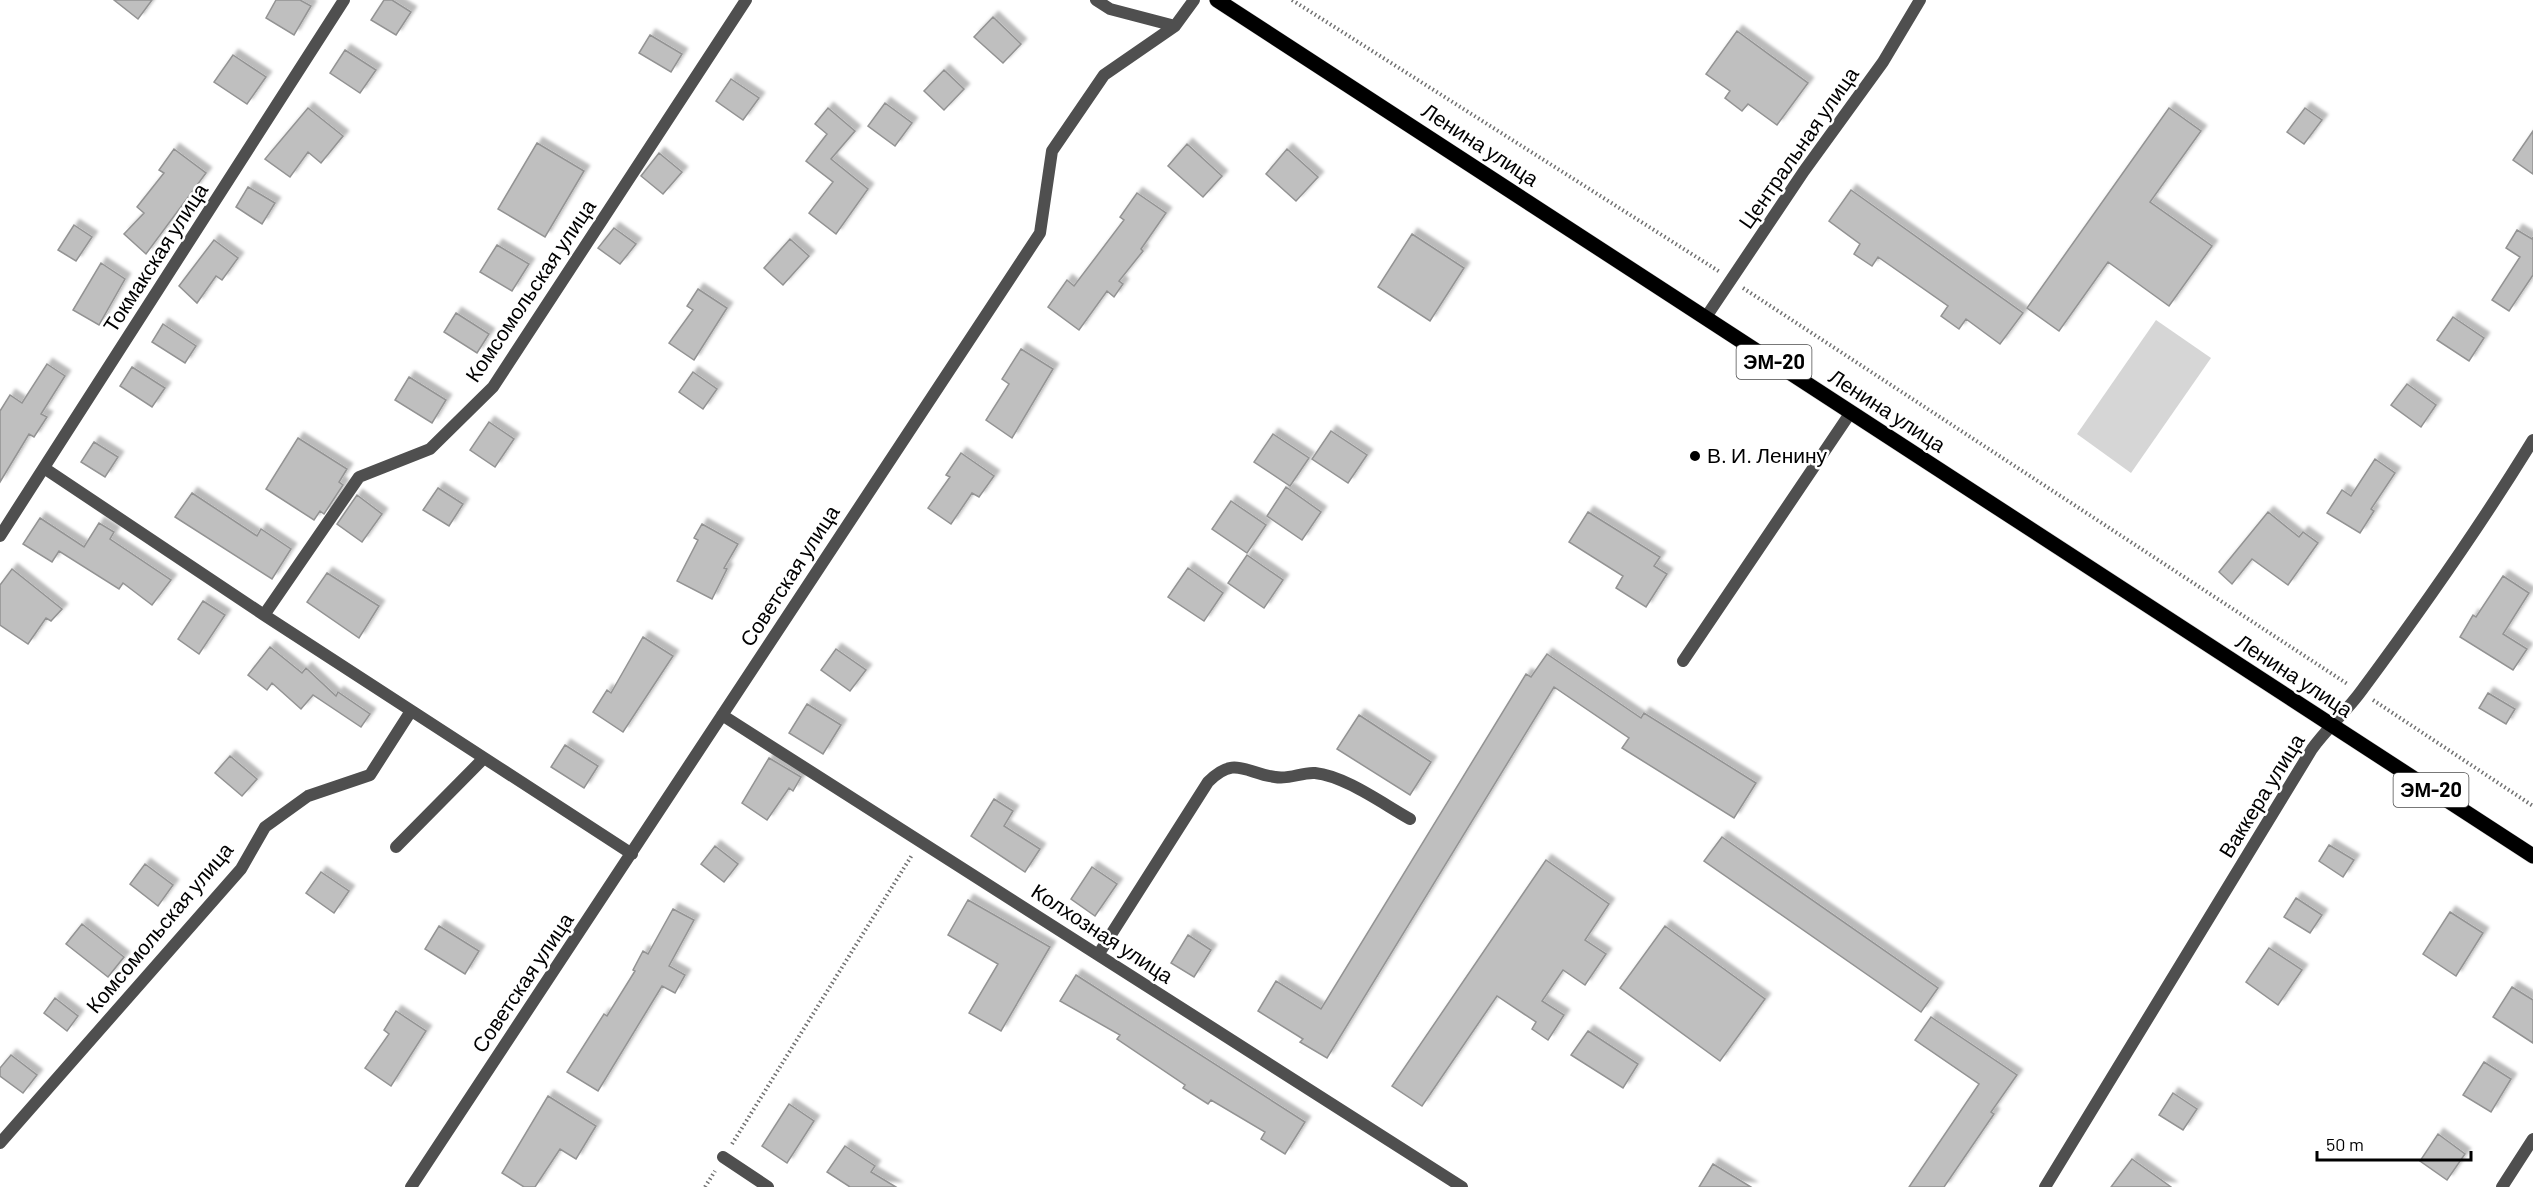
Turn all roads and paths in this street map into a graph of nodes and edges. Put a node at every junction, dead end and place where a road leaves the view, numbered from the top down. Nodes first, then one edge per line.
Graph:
1 (344, 0) edge
2 (746, 0) edge
3 (1096, 0) edge
4 (1194, 0) edge
5 (1217, 0) edge
6 (1292, 0) edge
7 (1920, 0) edge
8 (1175, 26) junction
9 (1731, 279) junction
10 (1706, 317) junction
11 (1851, 412) junction
12 (2533, 440) edge
13 (44, 468) junction
14 (0, 536) edge
15 (264, 615) junction
16 (1683, 661) dead end
17 (2361, 692) junction
18 (411, 711) junction
19 (722, 715) junction
20 (2330, 724) junction
21 (484, 758) junction
22 (2533, 806) edge
23 (1410, 819) dead end
24 (920, 841) junction
25 (396, 847) dead end
26 (632, 854) junction
27 (2533, 856) edge
28 (1098, 955) junction
29 (2533, 1139) edge
30 (0, 1143) edge
31 (723, 1157) junction
32 (411, 1187) edge
33 (705, 1187) edge
34 (768, 1187) edge
35 (1462, 1187) edge
36 (2045, 1187) edge
37 (2502, 1187) edge

1 - 13 street, Токмакская улица
2 - 15 street, Комсомольская улица
3 - 8 street
4 - 8 street, Советская улица
5 - 10 main road, Ленина улица / ЭМ-20
6 - 9 path
7 - 9 street, Центральная улица
8 - 19 street, Советская улица
9 - 10 street, Центральная улица
9 - 17 path
10 - 11 main road, Ленина улица / ЭМ-20
11 - 16 street
11 - 20 main road, Ленина улица / ЭМ-20
12 - 17 street, Ваккера улица
13 - 14 street, Токмакская улица
13 - 15 street
15 - 18 street
17 - 20 street, Ваккера улица
17 - 22 path
18 - 21 street
18 - 30 street, Комсомольская улица
19 - 24 street, Колхозная улица
19 - 26 street, Советская улица
20 - 27 main road, Ленина улица / ЭМ-20
20 - 36 street, Ваккера улица
21 - 25 street
21 - 26 street
23 - 28 street
24 - 28 street, Колхозная улица
24 - 31 path
26 - 32 street, Советская улица
28 - 35 street, Колхозная улица
29 - 37 street
31 - 33 path
31 - 34 street

